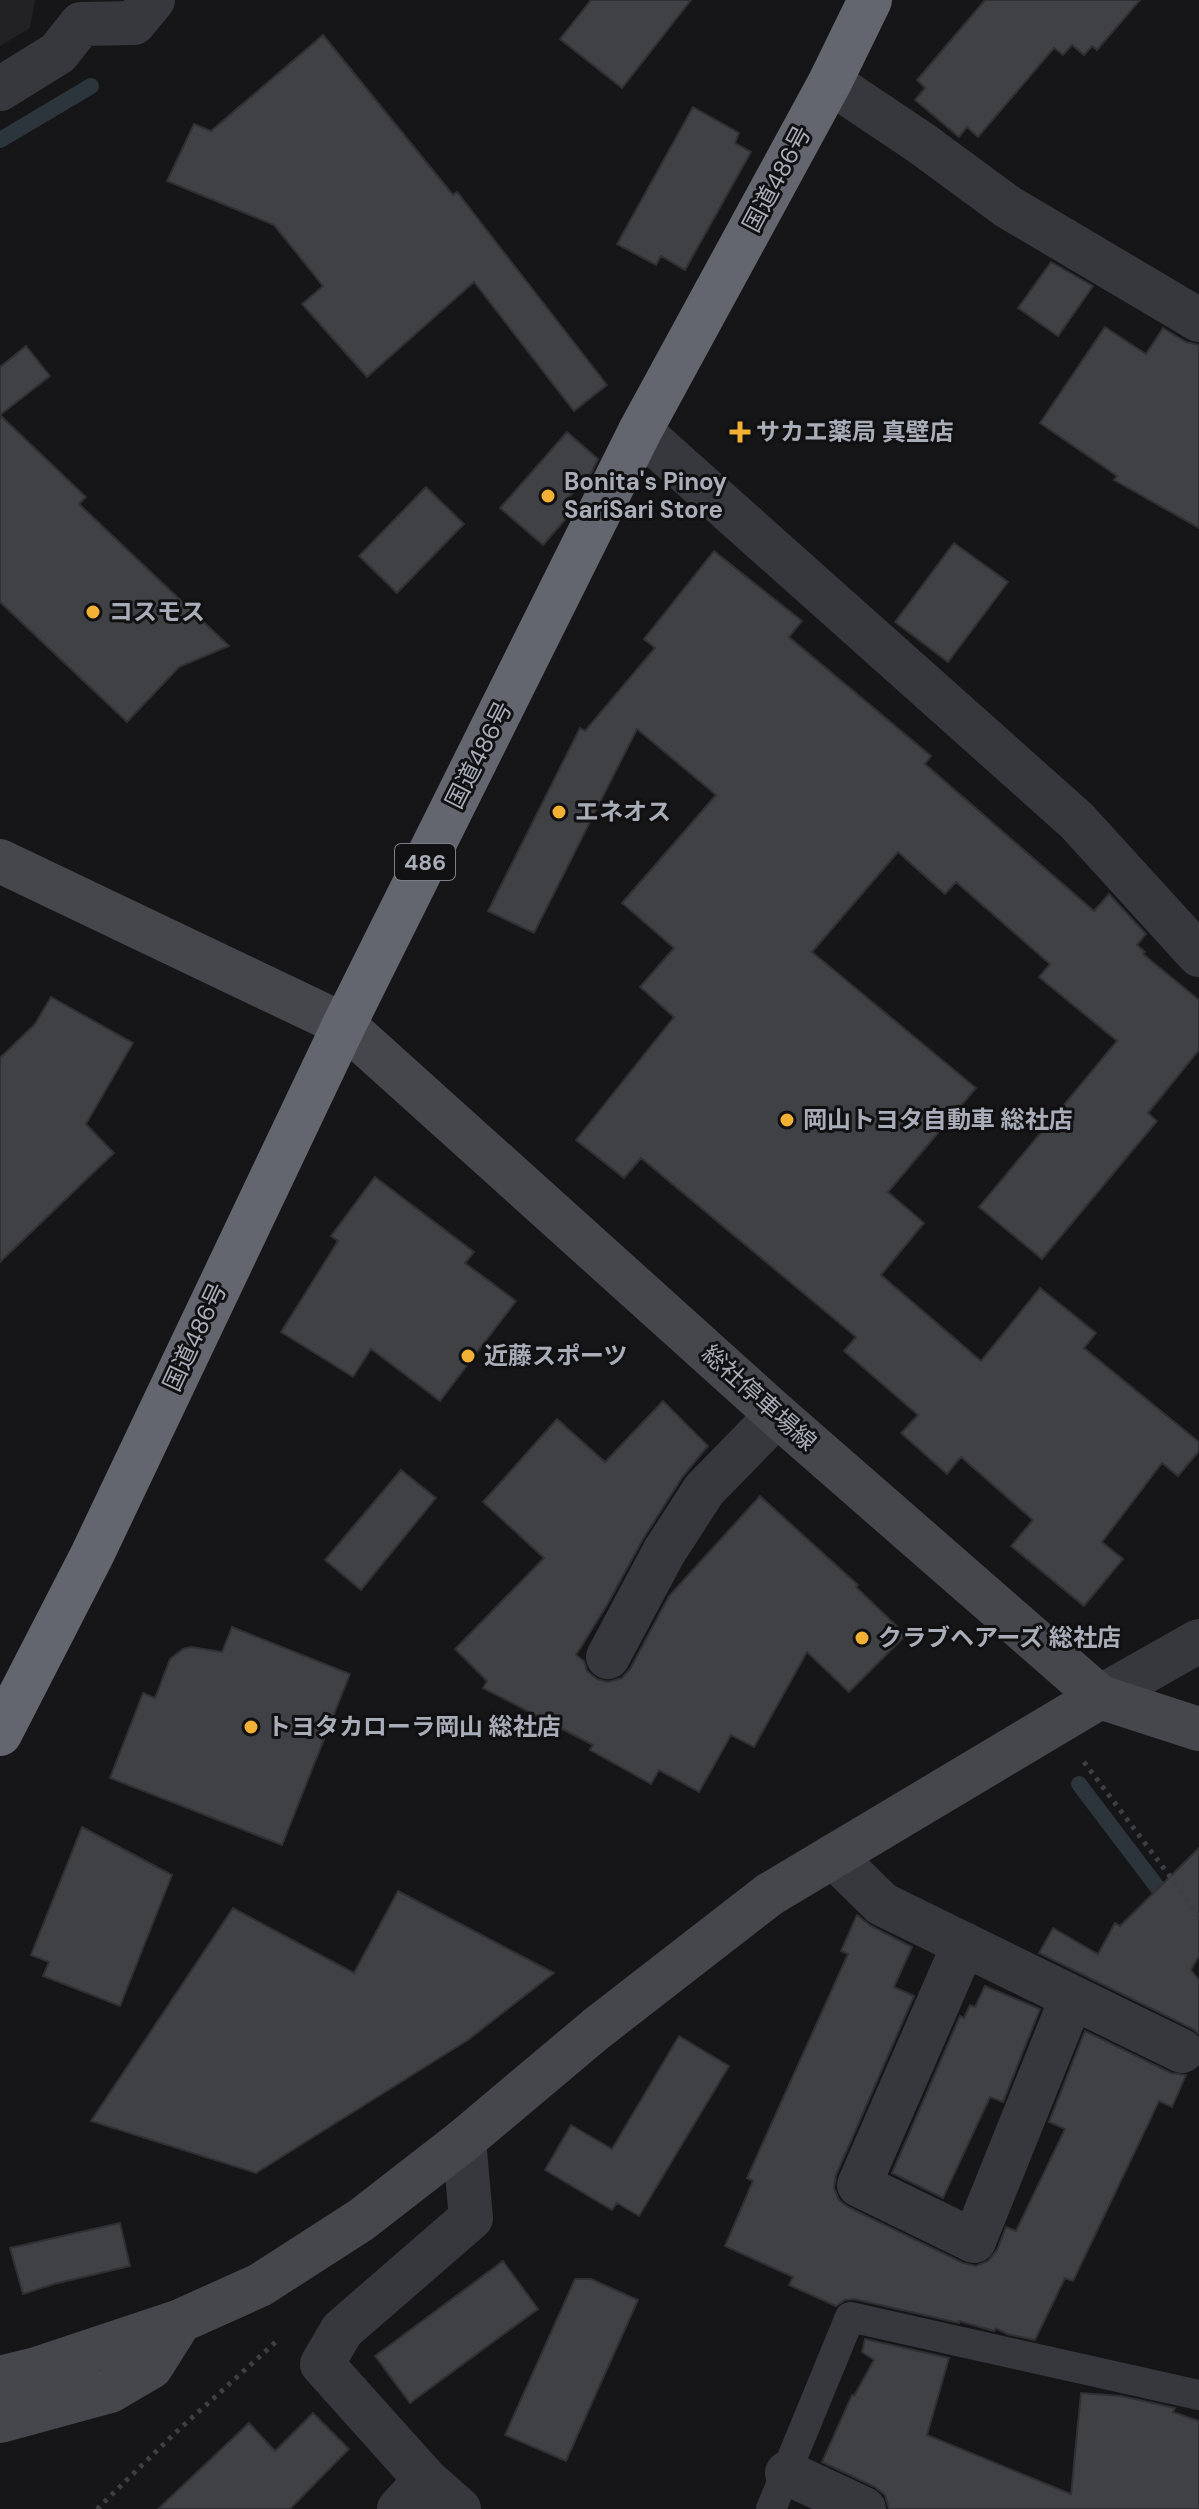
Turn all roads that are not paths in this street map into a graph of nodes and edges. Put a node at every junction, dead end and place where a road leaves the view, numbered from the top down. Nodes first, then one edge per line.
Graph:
1 (153, 0) edge
2 (870, 0) edge
3 (77, 12) edge
4 (830, 82) junction
5 (0, 89) edge
6 (1199, 320) edge
7 (640, 431) junction
8 (0, 861) edge
9 (1199, 955) edge
10 (344, 1025) junction
11 (777, 1415) junction
12 (1199, 1641) edge
13 (608, 1657) dead end
14 (1100, 1697) junction
15 (1199, 1729) edge
16 (0, 1734) edge
17 (833, 1856) junction
18 (964, 1944) junction
19 (1072, 1997) junction
20 (1190, 2051) edge
21 (464, 2140) junction
22 (180, 2321) junction
23 (12, 2370) edge
24 (1199, 2395) edge
25 (0, 2421) edge
26 (779, 2491) edge
27 (413, 2495) edge
28 (459, 2509) edge
29 (864, 2509) edge

1 - 3 street
2 - 4 highway, 国道486号 / 486
3 - 5 street
4 - 6 street
4 - 7 highway, 国道486号 / 486
7 - 9 street
7 - 10 highway, 国道486号 / 486
8 - 10 street, 総社停車場線
10 - 11 street, 総社停車場線
10 - 16 highway, 国道486号 / 486
11 - 13 street
11 - 14 street, 総社停車場線
12 - 14 street
14 - 15 street, 総社停車場線
14 - 17 street
17 - 18 street
17 - 21 street
18 - 19 street
18 - 19 street
19 - 20 street
21 - 22 street
21 - 27 street
22 - 23 street
22 - 25 street
24 - 26 lane
26 - 29 street
27 - 28 street

